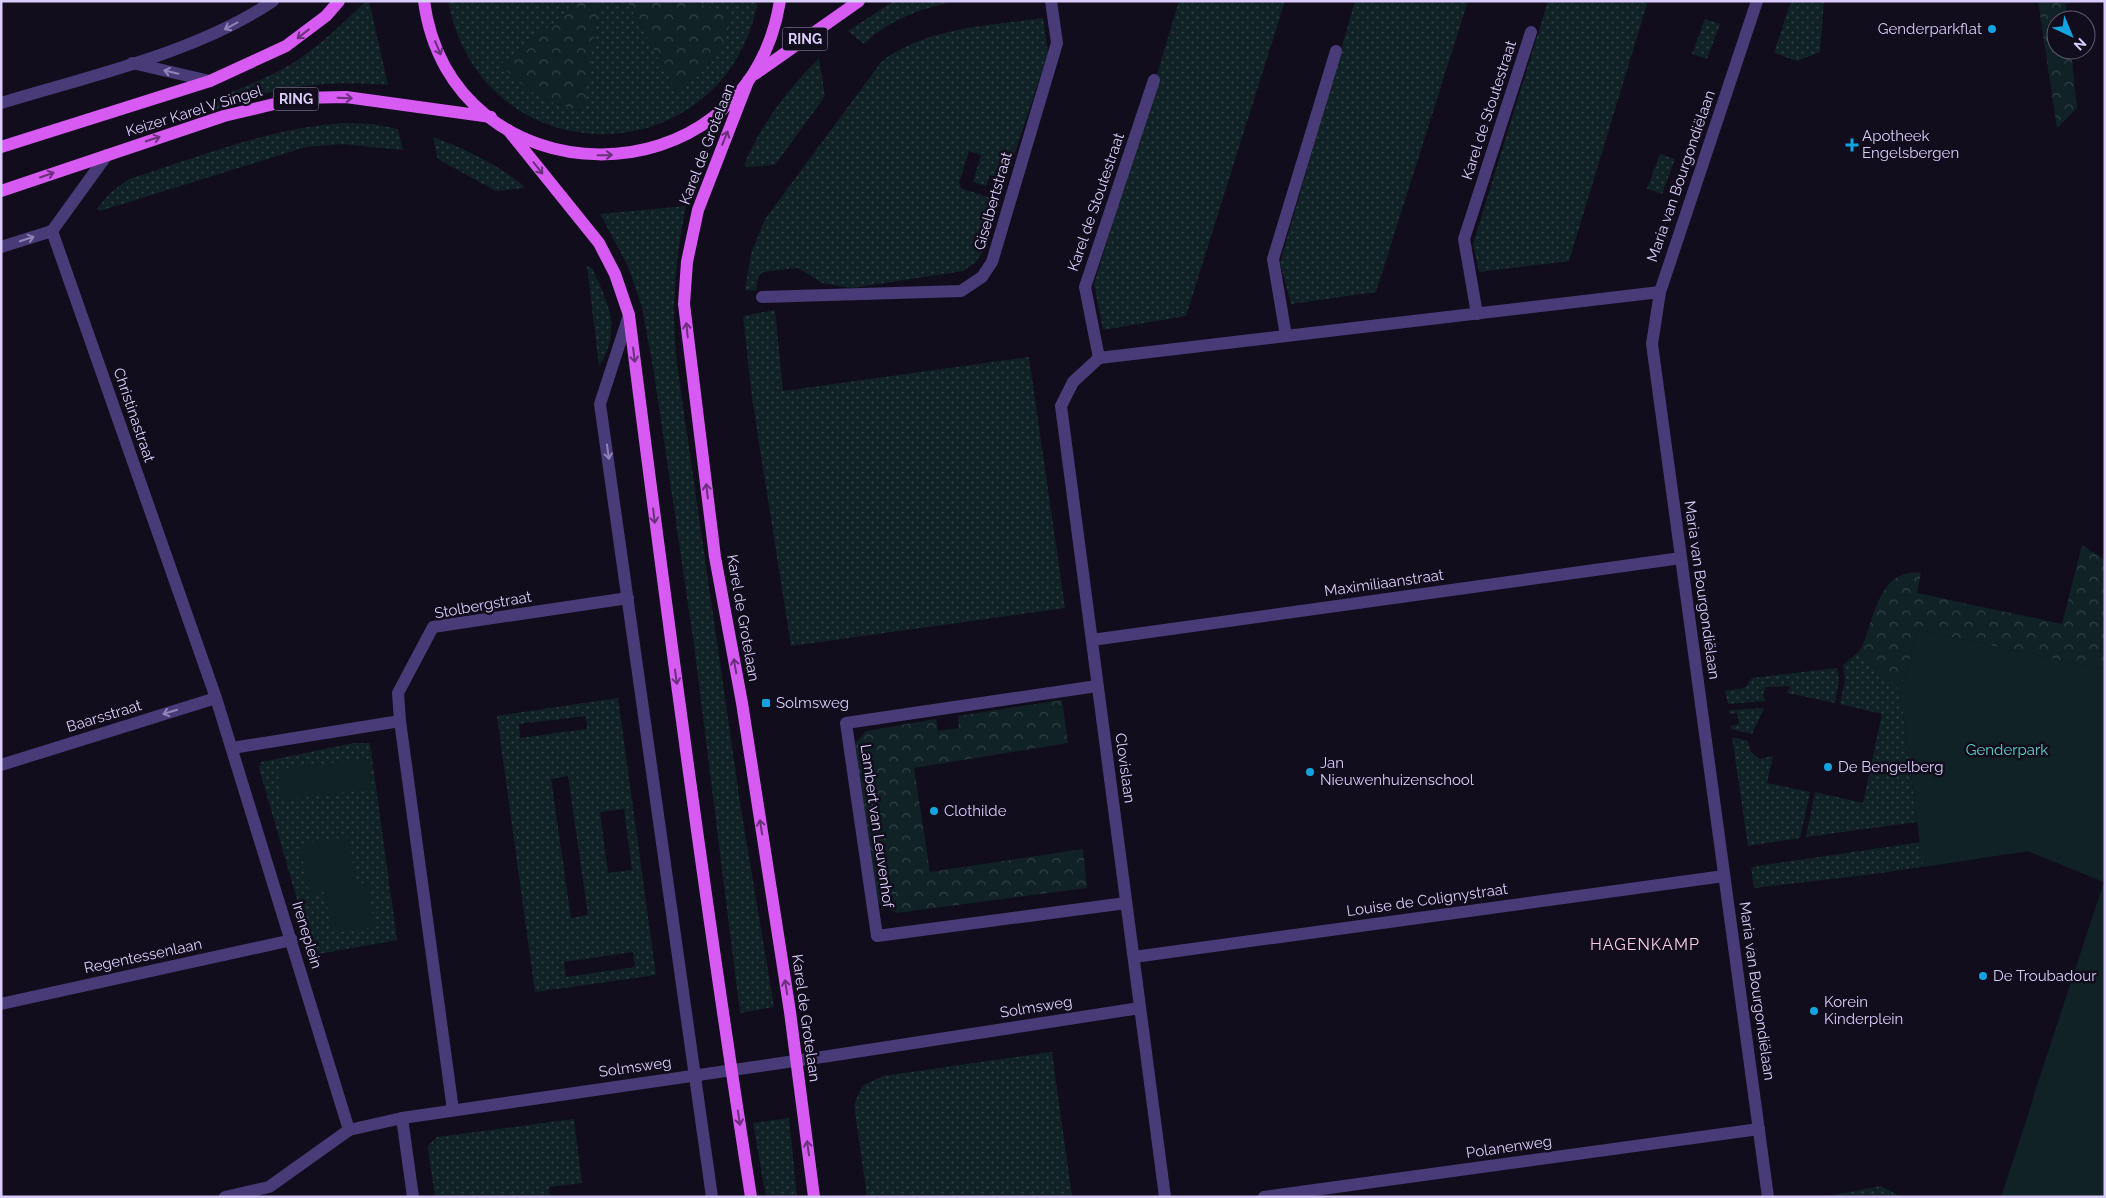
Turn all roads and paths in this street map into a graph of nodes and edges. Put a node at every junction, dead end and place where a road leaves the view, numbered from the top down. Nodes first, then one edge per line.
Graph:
1 (273, 1) edge
2 (339, 1) edge
3 (424, 1) edge
4 (780, 1) edge
5 (859, 1) edge
6 (1051, 1) edge
7 (1757, 1) edge
8 (1531, 32) dead end
9 (1336, 51) dead end
10 (132, 63) junction
11 (749, 79) junction
12 (1154, 80) dead end
13 (210, 82) junction
14 (1, 103) edge
15 (491, 117) junction
16 (508, 130) junction
17 (1, 147) edge
18 (107, 155) junction
19 (1, 191) edge
20 (52, 231) junction
21 (1, 247) edge
22 (1660, 292) junction
23 (762, 297) dead end
24 (1477, 314) junction
25 (629, 315) junction
26 (1286, 336) junction
27 (1099, 358) junction
28 (1681, 558) junction
29 (628, 598) junction
30 (1092, 640) junction
31 (1097, 686) junction
32 (216, 698) junction
33 (400, 721) junction
34 (232, 748) junction
35 (1, 765) edge
36 (1724, 876) junction
37 (1126, 903) junction
38 (292, 940) junction
39 (1134, 957) junction
40 (1, 1004) edge
41 (1140, 1008) junction
42 (795, 1061) junction
43 (731, 1070) junction
44 (694, 1075) junction
45 (453, 1110) junction
46 (402, 1118) junction
47 (1759, 1129) junction
48 (349, 1130) junction
49 (268, 1192) edge
50 (225, 1197) edge
51 (413, 1197) edge
52 (712, 1197) edge
53 (751, 1197) edge
54 (814, 1197) edge
55 (1165, 1197) edge
56 (1264, 1197) edge
57 (1768, 1197) edge

1 -> 10 street
2 -> 13 main road, Keizer Karel V Singel
3 -> 15 main road, RING
4 - 11 main road, RING
5 - 11 main road, RING
6 - 23 street, Giselbertstraat
7 - 22 street, Maria van Bourgondiëlaan
8 - 24 street, Karel de Stoutestraat
9 - 26 street
13 -> 10 street
10 - 14 street
16 -> 11 main road, RING
42 -> 11 main road, Karel de Grotelaan
12 - 27 street, Karel de Stoutestraat
13 - 17 main road, Keizer Karel V Singel
15 - 16 main road, RING
18 -> 15 main road, Keizer Karel V Singel / RING
16 -> 25 main road
19 -> 18 main road, Keizer Karel V Singel / RING
18 - 20 street
21 -> 20 street
20 - 32 street, Christinastraat
22 - 24 street
22 - 28 street, Maria van Bourgondiëlaan
24 - 26 street
25 -> 29 street
25 -> 43 main road
26 - 27 street
27 - 30 street, Clovislaan
28 - 30 street, Maximiliaanstraat
28 - 36 street, Maria van Bourgondiëlaan
29 - 33 street, Stolbergstraat
29 - 44 street
30 - 31 street, Clovislaan
31 - 37 street, Clovislaan
31 - 37 street, Lambert van Leuvenhof
32 - 34 street, Ireneplein
32 -> 35 street, Baarsstraat
33 - 34 street
33 - 45 street
34 - 38 street, Ireneplein
36 - 39 street, Louise de Colignystraat
36 - 47 street, Maria van Bourgondiëlaan
37 - 39 street, Clovislaan
38 - 40 street, Regentessenlaan
38 - 48 street, Ireneplein
39 - 41 street, Clovislaan
41 - 42 street, Solmsweg
41 - 55 street, Clovislaan
42 - 43 street, Solmsweg
54 -> 42 main road, Karel de Grotelaan
43 - 44 street, Solmsweg
43 -> 53 main road
44 - 45 street, Solmsweg
44 - 52 street
45 - 46 street, Solmsweg
46 - 48 street
46 - 51 street
47 - 56 street, Polanenweg
47 - 57 street, Maria van Bourgondiëlaan
48 - 49 street
49 - 50 street

